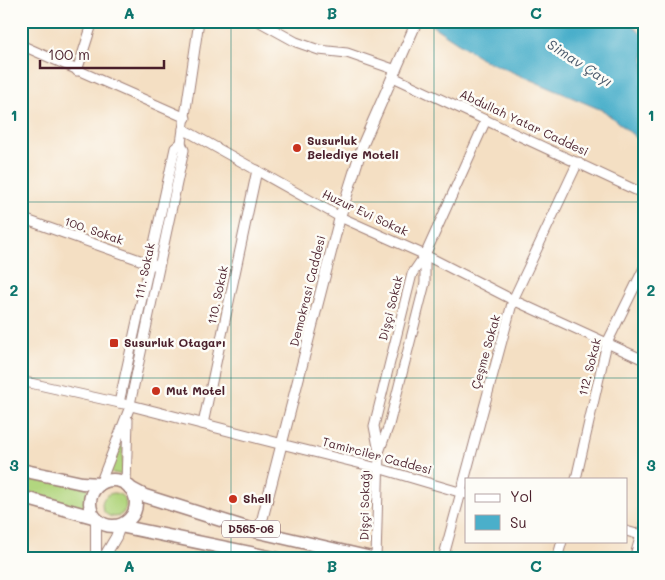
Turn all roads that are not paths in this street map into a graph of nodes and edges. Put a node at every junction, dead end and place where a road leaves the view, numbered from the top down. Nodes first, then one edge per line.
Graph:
1 (93, 21) edge
2 (199, 21) edge
3 (258, 21) edge
4 (417, 21) edge
5 (21, 46) edge
6 (396, 70) junction
7 (77, 71) junction
8 (186, 118) junction
9 (486, 120) junction
10 (184, 129) junction
11 (578, 162) junction
12 (257, 170) junction
13 (644, 194) edge
14 (340, 217) junction
15 (21, 218) edge
16 (425, 255) junction
17 (154, 265) junction
18 (644, 268) edge
19 (514, 300) junction
20 (607, 343) junction
21 (644, 360) edge
22 (21, 381) edge
23 (126, 406) junction
24 (203, 424) junction
25 (281, 444) junction
26 (378, 452) junction
27 (378, 468) junction
28 (21, 470) edge
29 (467, 478) edge
30 (576, 478) edge
31 (100, 484) junction
32 (128, 486) junction
33 (463, 493) edge
34 (21, 497) edge
35 (95, 518) junction
36 (644, 524) edge
37 (120, 526) junction
38 (259, 532) junction
39 (628, 532) edge
40 (642, 535) edge
41 (562, 542) edge
42 (96, 559) edge
43 (103, 559) edge
44 (278, 559) edge
45 (376, 559) edge
46 (443, 559) edge
47 (557, 559) edge
48 (634, 559) edge

1 - 7 street
2 - 8 street, 111. Sokak
3 - 6 street, Abdullah Yatar Caddesi
4 - 6 main road, Demokrasi Caddesi
5 - 7 street
6 - 9 street, Abdullah Yatar Caddesi
6 - 14 main road, Demokrasi Caddesi
7 - 8 street
8 - 10 street, 111. Sokak
9 - 11 street, Abdullah Yatar Caddesi
9 - 16 street, Dişçi Sokak
10 - 12 street, Huzur Evi Sokak
10 - 17 street, 111. Sokak
11 - 13 street, Abdullah Yatar Caddesi
11 - 19 street, Çeşme Sokak
12 - 14 street, Huzur Evi Sokak
12 - 24 street, 110. Sokak
14 - 16 street, Huzur Evi Sokak
14 - 25 main road, Demokrasi Caddesi
15 - 17 street, 100. Sokak
16 - 19 street, Huzur Evi Sokak
16 - 26 street
16 - 26 street, Dişçi Sokak
17 - 23 street, 111. Sokak
18 - 20 street, 112. Sokak
19 - 20 street, Huzur Evi Sokak
19 - 29 street, Çeşme Sokak
20 - 21 street, Huzur Evi Sokak
20 - 30 street, 112. Sokak
22 - 23 street
23 - 24 main road
23 - 31 street
23 - 32 street
24 - 25 main road
25 - 27 street, Tamirciler Caddesi
25 - 38 main road, Demokrasi Caddesi
26 - 27 street, Dişçi Sokağı
27 - 33 street, Tamirciler Caddesi
27 - 45 street, Dişçi Sokağı
28 - 31 highway, D565-06
31 - 32 highway, D565-06
31 - 35 highway
32 - 37 highway
32 - 38 highway, D565-06
33 - 46 street, Çeşme Sokak
34 - 35 highway, D565-06
35 - 37 highway, D565-06
35 - 42 main road
36 - 40 street
37 - 43 main road
37 - 44 highway, D565-06
38 - 45 highway, D565-06
39 - 40 street
40 - 48 street
41 - 47 street

